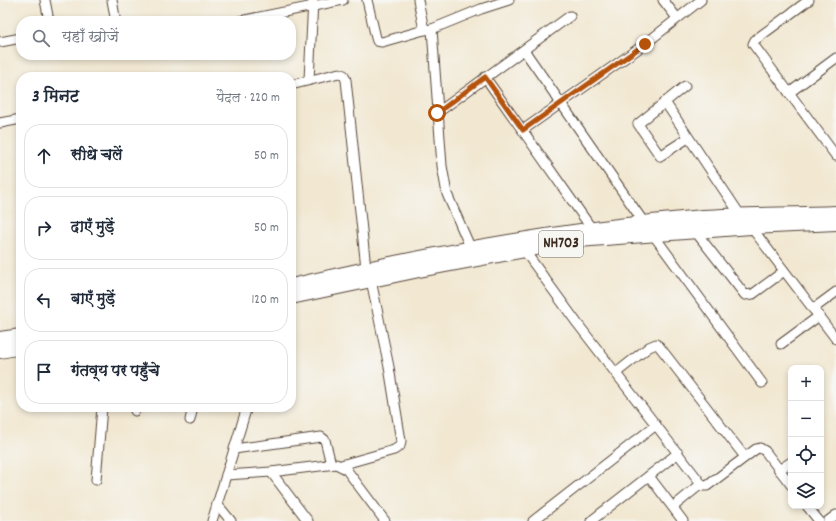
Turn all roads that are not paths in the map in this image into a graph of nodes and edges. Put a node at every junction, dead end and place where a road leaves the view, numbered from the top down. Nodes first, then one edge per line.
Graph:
1 (45, 0) edge
2 (112, 0) edge
3 (343, 0) edge
4 (367, 0) edge
5 (418, 0) edge
6 (509, 0) edge
7 (663, 0) edge
8 (701, 0) edge
9 (809, 0) edge
10 (313, 3) edge
11 (480, 4) edge
12 (48, 16) edge
13 (115, 16) edge
14 (260, 16) edge
15 (570, 16) dead end
16 (677, 18) junction
17 (428, 30) junction
18 (16, 39) edge
19 (0, 42) edge
20 (524, 50) junction
21 (836, 58) edge
22 (485, 77) junction
23 (309, 80) junction
24 (296, 84) edge
25 (685, 86) dead end
26 (789, 92) junction
27 (664, 102) junction
28 (562, 104) junction
29 (437, 113) junction
30 (16, 120) edge
31 (0, 123) edge
32 (523, 130) junction
33 (688, 138) junction
34 (836, 156) edge
35 (836, 213) edge
36 (741, 216) junction
37 (836, 223) edge
38 (751, 227) junction
39 (592, 229) junction
40 (648, 229) junction
41 (695, 231) junction
42 (523, 245) junction
43 (471, 249) junction
44 (784, 271) junction
45 (368, 274) junction
46 (296, 285) edge
47 (836, 292) edge
48 (296, 296) edge
49 (816, 313) junction
50 (16, 337) edge
51 (0, 339) edge
52 (836, 339) edge
53 (781, 344) dead end
54 (16, 348) edge
55 (0, 351) edge
56 (616, 373) junction
57 (762, 383) dead end
58 (102, 412) edge
59 (192, 412) edge
60 (245, 412) edge
61 (190, 420) dead end
62 (656, 425) junction
63 (234, 449) junction
64 (678, 453) junction
65 (745, 457) junction
66 (331, 464) junction
67 (788, 464) edge
68 (341, 465) junction
69 (780, 470) junction
70 (271, 472) junction
71 (226, 475) junction
72 (649, 476) junction
73 (96, 480) dead end
74 (788, 481) edge
75 (701, 484) junction
76 (217, 504) junction
77 (672, 507) junction
78 (809, 509) edge
79 (836, 515) edge
80 (212, 521) edge
81 (230, 521) edge
82 (308, 521) edge
83 (385, 521) edge
84 (534, 521) edge
85 (591, 521) edge
86 (683, 521) edge
87 (819, 521) edge
88 (828, 521) edge

1 - 12 street
2 - 13 street
3 - 10 street
4 - 17 street
5 - 17 street
6 - 11 street
7 - 16 street
8 - 16 street
9 - 26 street
10 - 14 street
10 - 23 street
11 - 17 street
15 - 20 street
16 - 28 street
17 - 29 street
18 - 19 street
20 - 22 street
20 - 28 street
21 - 26 street
22 - 29 street
22 - 32 street
23 - 24 street
23 - 45 street
25 - 27 street
26 - 34 street
27 - 33 street
27 - 33 street
28 - 32 street
28 - 40 street
29 - 43 street
30 - 31 street
32 - 39 street
33 - 36 street
35 - 36 highway, NH703
36 - 40 highway, NH703
37 - 38 highway, NH703
38 - 41 highway, NH703
38 - 44 street
39 - 40 highway, NH703
39 - 42 highway, NH703
40 - 41 highway, NH703
40 - 42 highway, NH703
40 - 57 street
41 - 44 street
42 - 43 highway, NH703
42 - 45 highway, NH703
42 - 56 street
43 - 45 highway, NH703
44 - 49 street
45 - 46 highway, NH703
45 - 48 highway, NH703
45 - 68 street
47 - 49 street
49 - 52 street
49 - 53 street
50 - 51 highway
54 - 55 highway
56 - 62 street
56 - 65 street
58 - 73 street
59 - 61 street
60 - 63 street
62 - 64 street
62 - 84 street
63 - 66 street
63 - 71 street
64 - 72 street
64 - 75 street
65 - 69 street
65 - 75 street
66 - 68 street
66 - 70 street
67 - 69 street
68 - 83 street
69 - 74 street
70 - 71 street
70 - 82 street
71 - 76 street
72 - 77 street
72 - 85 street
75 - 77 street
76 - 80 street
76 - 81 street
77 - 86 street
78 - 87 street
79 - 88 street

